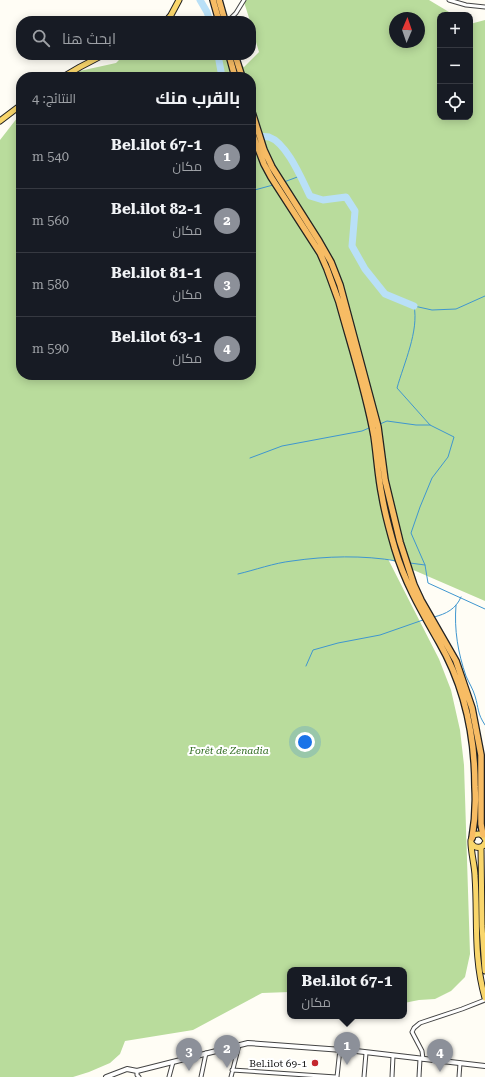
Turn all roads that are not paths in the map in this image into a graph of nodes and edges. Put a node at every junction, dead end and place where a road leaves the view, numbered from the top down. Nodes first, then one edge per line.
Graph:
1 (179, 0) edge
2 (213, 0) edge
3 (219, 0) edge
4 (244, 0) edge
5 (449, 0) edge
6 (485, 8) edge
7 (171, 16) edge
8 (218, 16) edge
9 (225, 16) edge
10 (233, 16) edge
11 (93, 60) edge
12 (230, 60) edge
13 (237, 60) edge
14 (71, 72) edge
15 (234, 72) edge
16 (240, 72) edge
17 (16, 109) edge
18 (0, 121) edge
19 (256, 125) edge
20 (256, 143) edge
21 (483, 765) edge
22 (484, 835) edge
23 (472, 840) junction
24 (483, 845) edge
25 (485, 971) edge
26 (485, 999) edge
27 (239, 1045) junction
28 (340, 1049) junction
29 (206, 1052) junction
30 (366, 1052) junction
31 (393, 1056) junction
32 (422, 1059) junction
33 (173, 1062) junction
34 (460, 1064) junction
35 (485, 1066) edge
36 (232, 1070) junction
37 (137, 1071) junction
38 (106, 1077) edge
39 (139, 1077) edge
40 (169, 1077) edge
41 (201, 1077) edge
42 (231, 1077) edge
43 (337, 1077) edge
44 (364, 1077) edge
45 (392, 1077) edge
46 (419, 1077) edge
47 (459, 1077) edge

1 - 7 main road
2 - 8 highway
3 - 9 highway
4 - 10 street
5 - 6 street
11 - 14 main road
12 - 15 highway
13 - 16 highway
17 - 18 main road
19 - 21 highway
20 - 23 highway
21 - 22 highway
22 - 23 main road
23 - 24 main road
23 - 26 main road
24 - 25 main road
26 - 32 street
27 - 28 street
27 - 29 street
27 - 36 street
28 - 30 street
28 - 43 street
29 - 33 street
29 - 41 street
30 - 31 street
30 - 44 street
31 - 32 street
31 - 45 street
32 - 34 street
32 - 46 street
33 - 37 street
33 - 40 street
34 - 35 street
34 - 47 street
36 - 42 street
36 - 43 street
37 - 38 street
37 - 39 street

